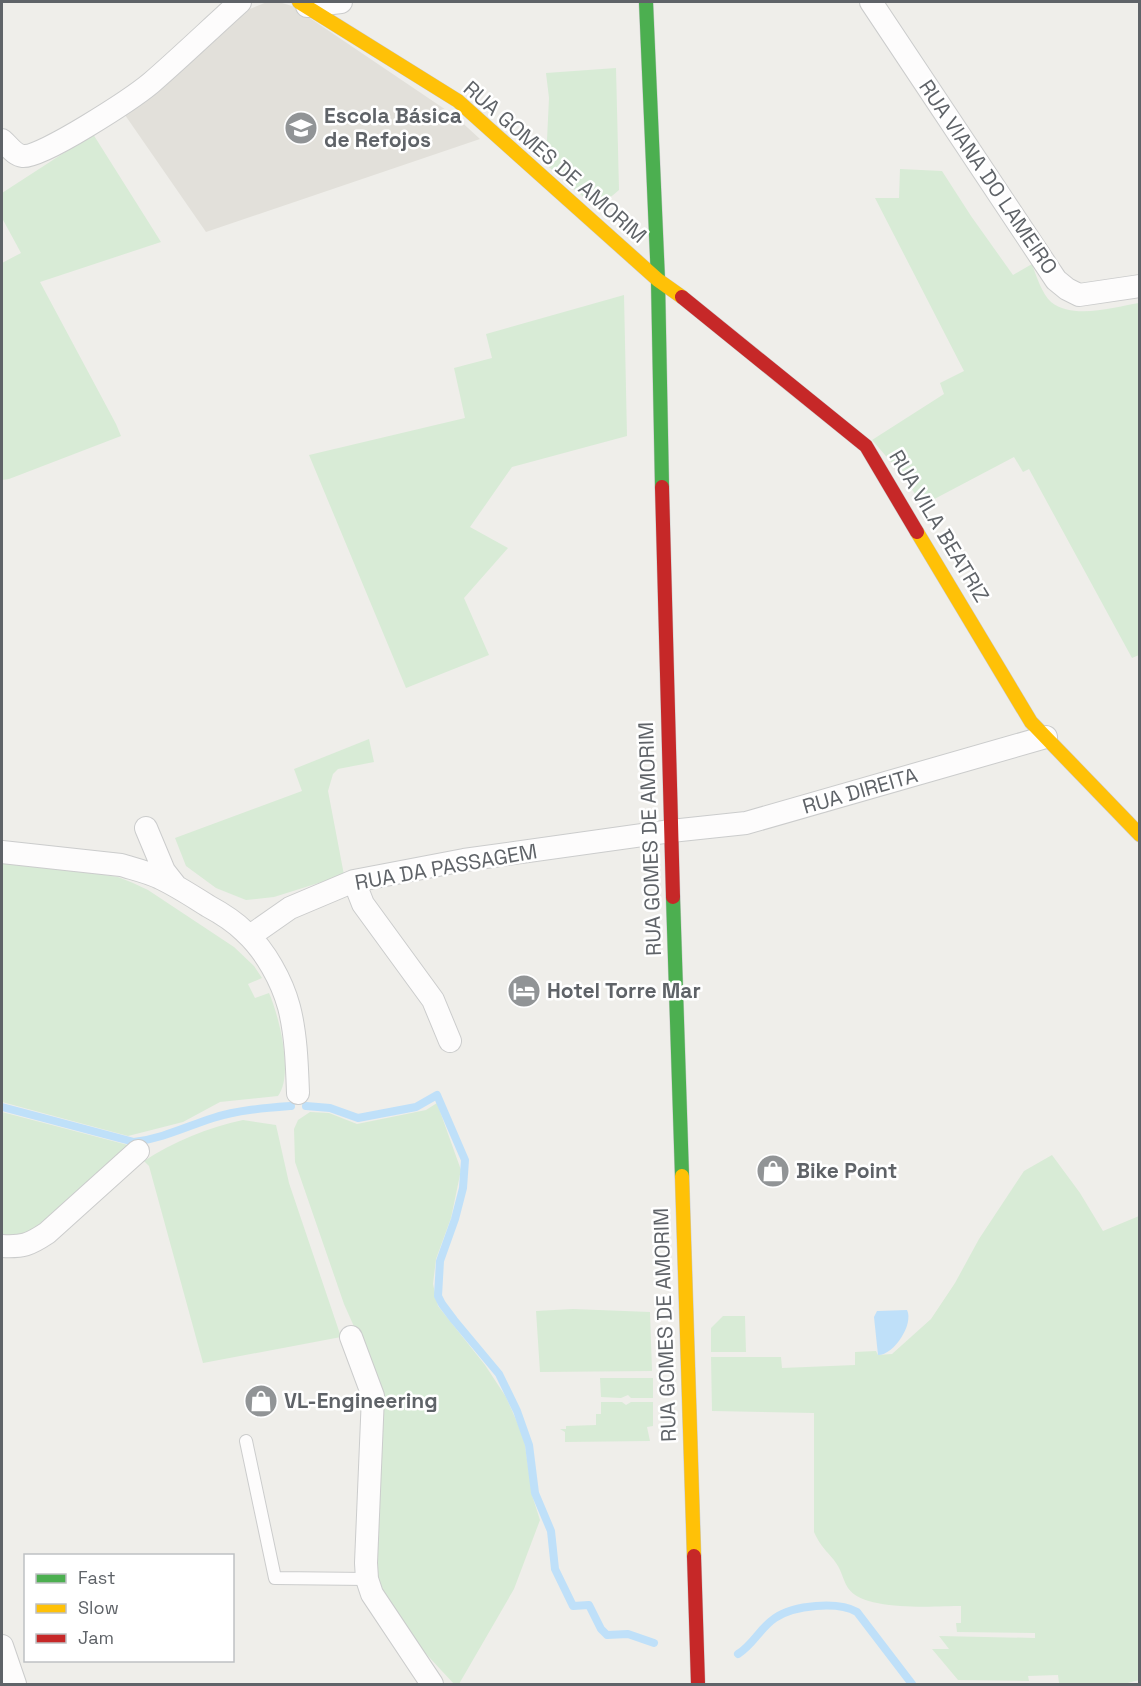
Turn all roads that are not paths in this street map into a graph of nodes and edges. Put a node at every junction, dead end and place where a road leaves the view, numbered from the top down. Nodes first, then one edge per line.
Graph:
1 (240, 2) edge
2 (341, 2) edge
3 (646, 2) edge
4 (871, 2) edge
5 (303, 4) edge
6 (2, 140) edge
7 (658, 280) junction
8 (1140, 286) edge
9 (1046, 737) junction
10 (146, 828) dead end
11 (671, 831) junction
12 (1140, 835) edge
13 (2, 852) edge
14 (354, 881) junction
15 (176, 887) junction
16 (250, 936) junction
17 (450, 1041) dead end
18 (298, 1093) dead end
19 (138, 1151) dead end
20 (2, 1246) edge
21 (351, 1337) dead end
22 (246, 1441) dead end
23 (367, 1579) junction
24 (2, 1646) edge
25 (15, 1684) edge
26 (432, 1684) edge
27 (698, 1684) edge

1 - 6 street
2 - 5 street
3 - 7 main road, RUA GOMES DE AMORIM
4 - 8 street, RUA VIANA DO LAMEIRO
5 - 7 main road, RUA GOMES DE AMORIM
7 - 9 main road, RUA VILA BEATRIZ
7 - 11 main road, RUA GOMES DE AMORIM
9 - 11 street, RUA DIREITA
9 - 12 main road, RUA VILA BEATRIZ
10 - 15 street
11 - 14 street, RUA DA PASSAGEM
11 - 27 main road, RUA GOMES DE AMORIM
13 - 15 street
14 - 16 street, RUA DA PASSAGEM
14 - 17 street
15 - 16 street
16 - 18 street
19 - 20 street
21 - 23 street
22 - 23 lane
23 - 26 street
24 - 25 street

